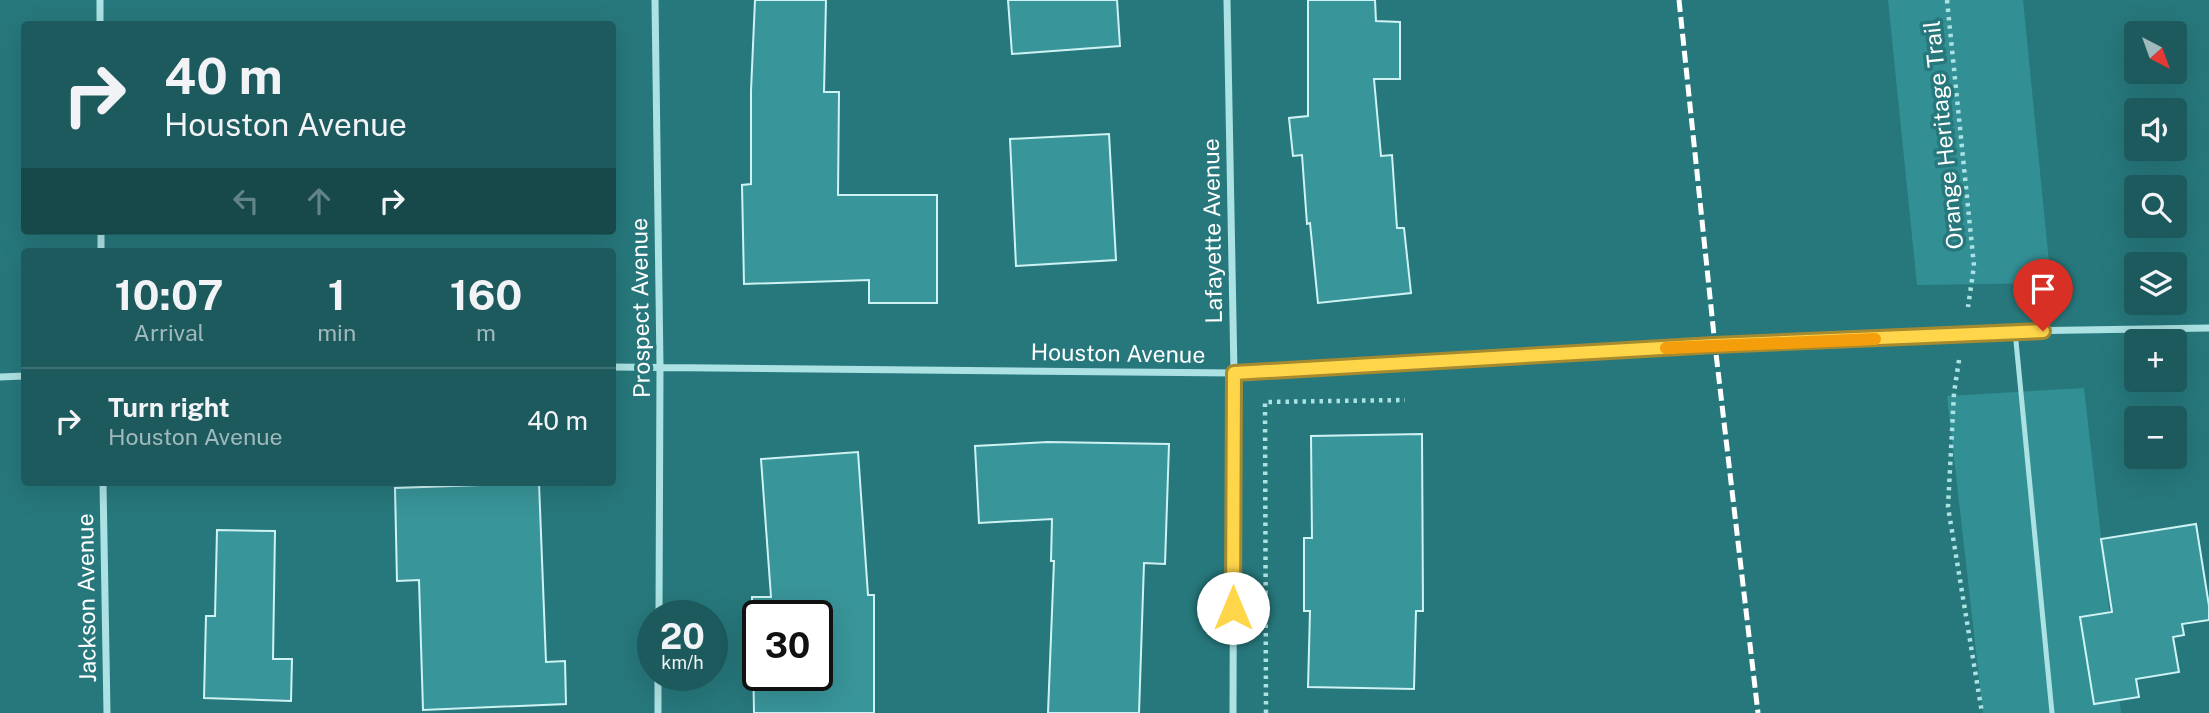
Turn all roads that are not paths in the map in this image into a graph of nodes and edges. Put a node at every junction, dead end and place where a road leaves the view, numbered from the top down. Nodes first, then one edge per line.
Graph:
1 (100, 0) edge
2 (655, 0) edge
3 (1227, 0) edge
4 (100, 21) edge
5 (2209, 328) edge
6 (2015, 331) junction
7 (660, 366) junction
8 (616, 367) edge
9 (1234, 373) junction
10 (21, 376) edge
11 (0, 377) edge
12 (103, 486) edge
13 (659, 600) edge
14 (658, 691) edge
15 (107, 713) edge
16 (658, 713) edge
17 (1233, 713) edge
18 (2052, 713) edge

1 - 4 street
2 - 7 street, Prospect Avenue
3 - 9 street, Lafayette Avenue
5 - 6 street, Houston Avenue
6 - 9 street, Houston Avenue
6 - 18 lane
7 - 8 street, Houston Avenue
7 - 9 street, Houston Avenue
7 - 13 street, Prospect Avenue
9 - 17 street, Lafayette Avenue
10 - 11 street
12 - 15 street, Jackson Avenue
14 - 16 street

